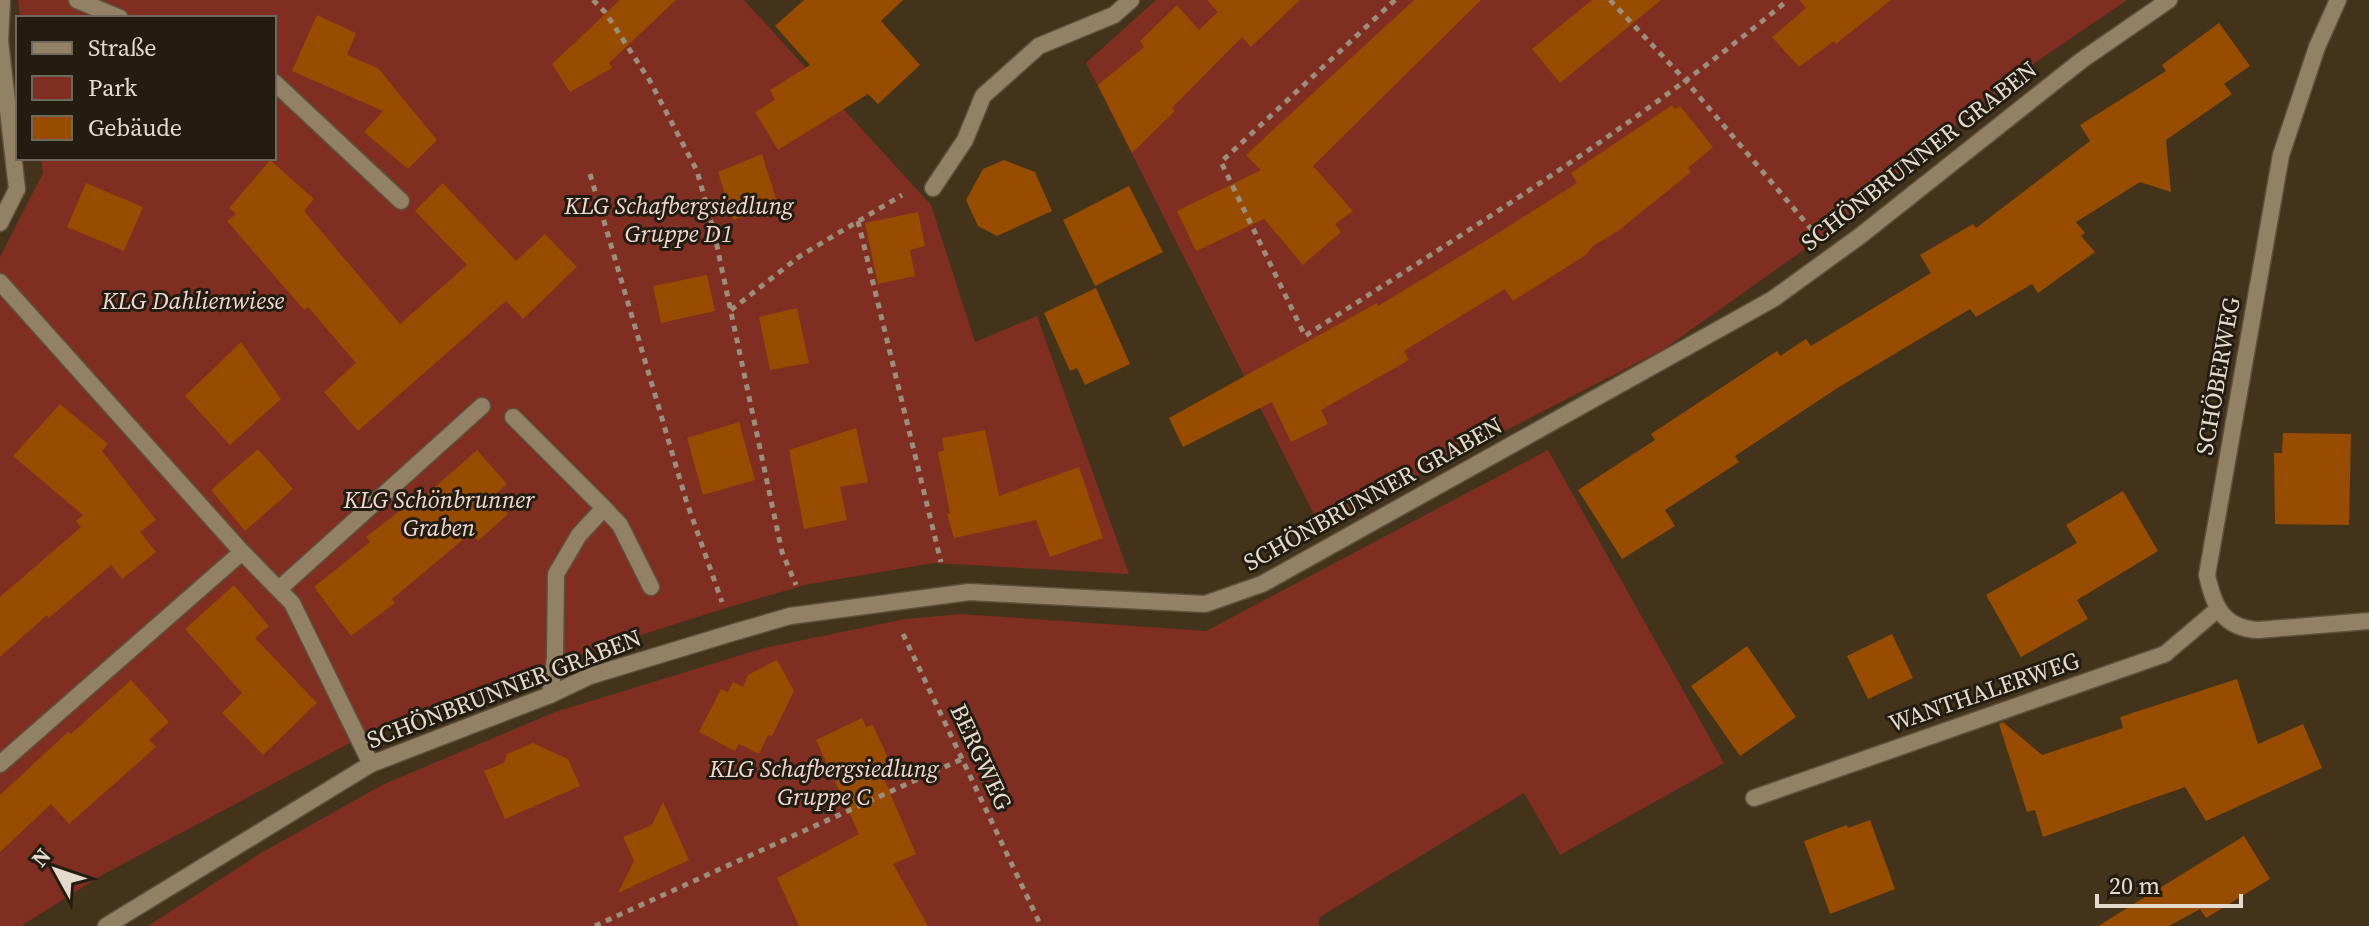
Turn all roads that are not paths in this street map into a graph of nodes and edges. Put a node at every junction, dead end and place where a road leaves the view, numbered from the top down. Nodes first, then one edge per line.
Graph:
1 (2, 0) edge
2 (77, 0) edge
3 (1131, 0) edge
4 (2169, 0) edge
5 (2338, 0) edge
6 (115, 16) edge
7 (0, 41) edge
8 (276, 84) edge
9 (933, 188) road end
10 (401, 201) dead end
11 (0, 223) edge
12 (0, 282) edge
13 (482, 406) dead end
14 (513, 417) dead end
15 (604, 508) junction
16 (242, 552) junction
17 (651, 587) dead end
18 (279, 589) junction
19 (2218, 609) junction
20 (2369, 621) edge
21 (550, 695) junction
22 (0, 764) edge
23 (371, 764) junction
24 (1754, 798) dead end
25 (106, 926) edge

1 - 7 street
2 - 6 street
3 - 9 street
4 - 21 street, SCHÖNBRUNNER GRABEN
5 - 19 street, SCHÖBERWEG
7 - 11 street
8 - 10 street
12 - 16 street
13 - 18 street
14 - 15 street
15 - 17 street
15 - 21 street
16 - 18 street
16 - 22 street
18 - 23 street
19 - 20 street
19 - 24 street, WANTHALERWEG
21 - 23 street, SCHÖNBRUNNER GRABEN
23 - 25 street, SCHÖNBRUNNER GRABEN

